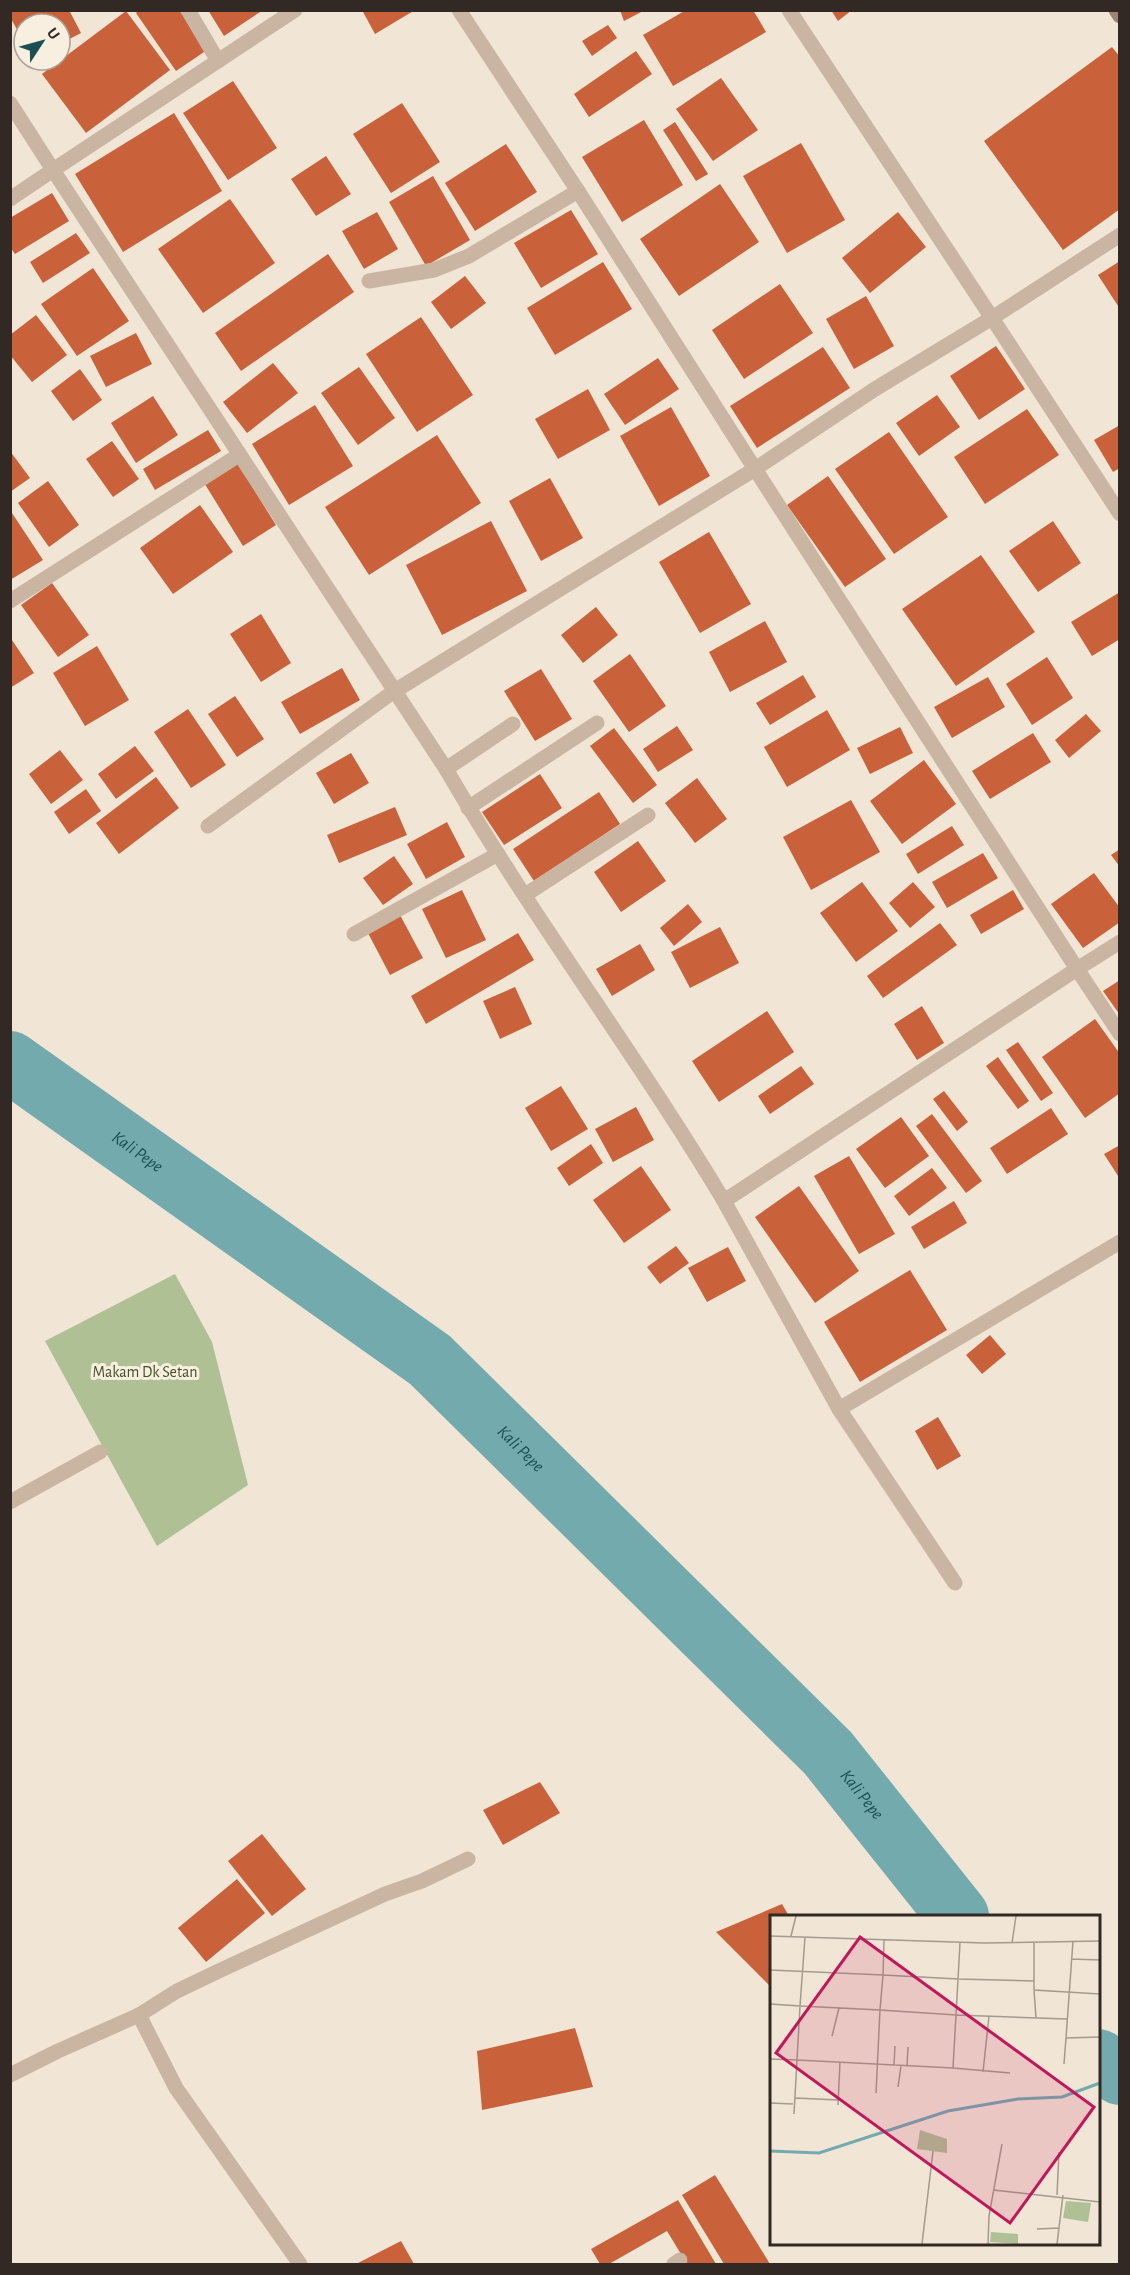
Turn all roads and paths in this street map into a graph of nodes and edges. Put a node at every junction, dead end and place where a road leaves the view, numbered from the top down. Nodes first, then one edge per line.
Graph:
1 (188, 10) edge
2 (295, 10) edge
3 (459, 10) edge
4 (789, 10) edge
5 (1116, 10) edge
6 (1119, 16) edge
7 (218, 61) junction
8 (10, 103) edge
9 (53, 170) junction
10 (578, 191) junction
11 (10, 199) edge
12 (1119, 235) edge
13 (369, 281) dead end
14 (992, 318) junction
15 (239, 455) junction
16 (755, 469) junction
17 (1119, 514) edge
18 (10, 601) edge
19 (393, 692) junction
20 (597, 723) dead end
21 (513, 724) dead end
22 (446, 769) junction
23 (468, 808) junction
24 (648, 815) dead end
25 (208, 826) dead end
26 (498, 854) junction
27 (525, 895) junction
28 (354, 934) dead end
29 (1119, 942) edge
30 (1077, 969) junction
31 (1119, 1034) edge
32 (724, 1200) junction
33 (1119, 1242) edge
34 (839, 1409) junction
35 (100, 1452) dead end
36 (10, 1502) edge
37 (956, 1583) dead end
38 (468, 1859) dead end
39 (139, 2015) junction
40 (10, 2075) edge
41 (300, 2265) edge

1 - 7 street
2 - 7 street
3 - 10 street
4 - 14 street
5 - 6 main road
7 - 9 street
8 - 9 street
9 - 11 street
9 - 15 street
10 - 13 street
10 - 16 street
12 - 14 street
14 - 16 street
14 - 17 street
15 - 18 street
15 - 19 street
16 - 19 street
16 - 30 street
19 - 22 street
19 - 25 street
20 - 23 street
21 - 22 street
22 - 23 street
23 - 26 street
24 - 27 street
26 - 27 street
26 - 28 street
27 - 32 street
29 - 30 street
30 - 31 street
30 - 32 street
32 - 34 street
33 - 34 street
34 - 37 street
35 - 36 street
38 - 39 street
39 - 40 street
39 - 41 street

